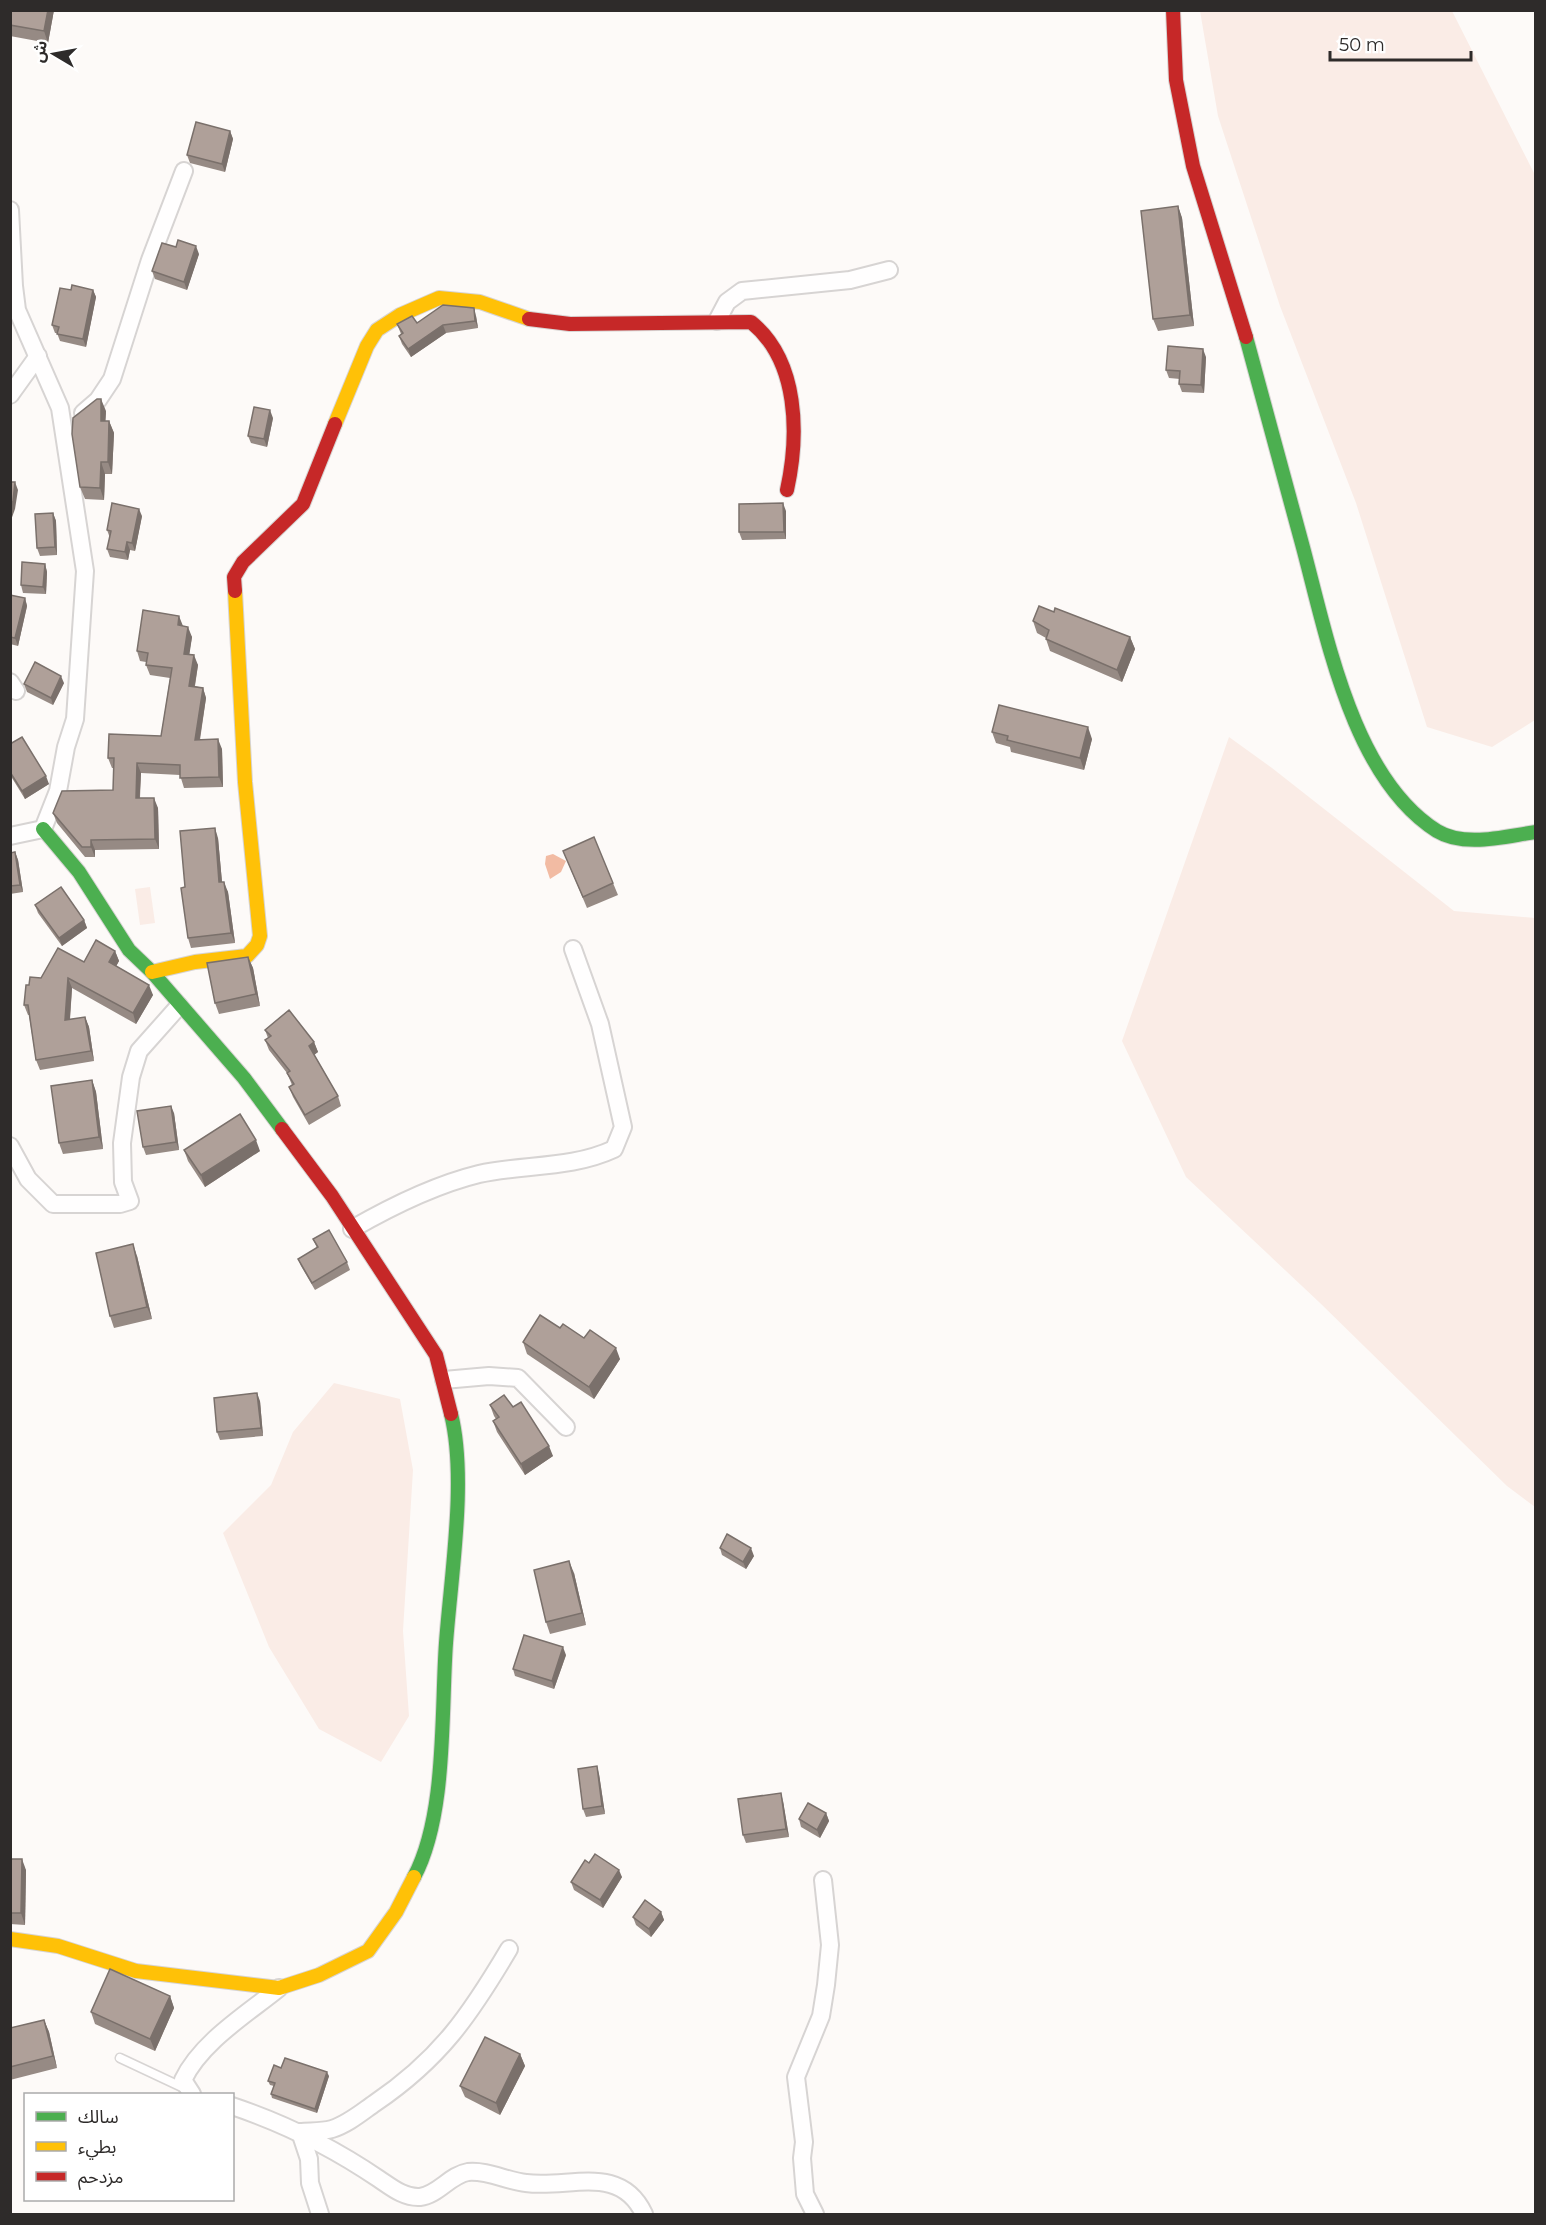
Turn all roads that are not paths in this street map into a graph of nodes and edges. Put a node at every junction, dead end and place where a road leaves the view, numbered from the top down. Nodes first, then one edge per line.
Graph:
1 (1173, 10) edge
2 (184, 171) dead end
3 (10, 210) edge
4 (889, 270) dead end
5 (717, 321) junction
6 (38, 356) junction
7 (10, 395) edge
8 (62, 427) junction
9 (787, 490) dead end
10 (43, 829) junction
11 (1536, 832) edge
12 (10, 836) edge
13 (573, 949) dead end
14 (152, 972) junction
15 (179, 1006) junction
16 (10, 1146) edge
17 (352, 1229) junction
18 (444, 1380) junction
19 (566, 1427) dead end
20 (823, 1880) dead end
21 (10, 1939) edge
22 (509, 1949) dead end
23 (279, 1988) junction
24 (120, 2058) dead end
25 (189, 2092) edge
26 (234, 2107) edge
27 (300, 2132) junction
28 (320, 2214) edge
29 (644, 2214) edge
30 (815, 2214) edge

1 - 11 street
2 - 8 street
3 - 6 street
4 - 5 street
5 - 9 street
5 - 14 street
6 - 7 street
6 - 8 street
8 - 10 street
10 - 12 street
10 - 14 street
13 - 17 street
14 - 15 street
15 - 16 street
15 - 17 street
17 - 18 street
18 - 19 street
18 - 23 street
20 - 30 street
21 - 23 street
22 - 27 street
23 - 25 street
24 - 25 lane
26 - 27 street
27 - 28 street
27 - 29 street

